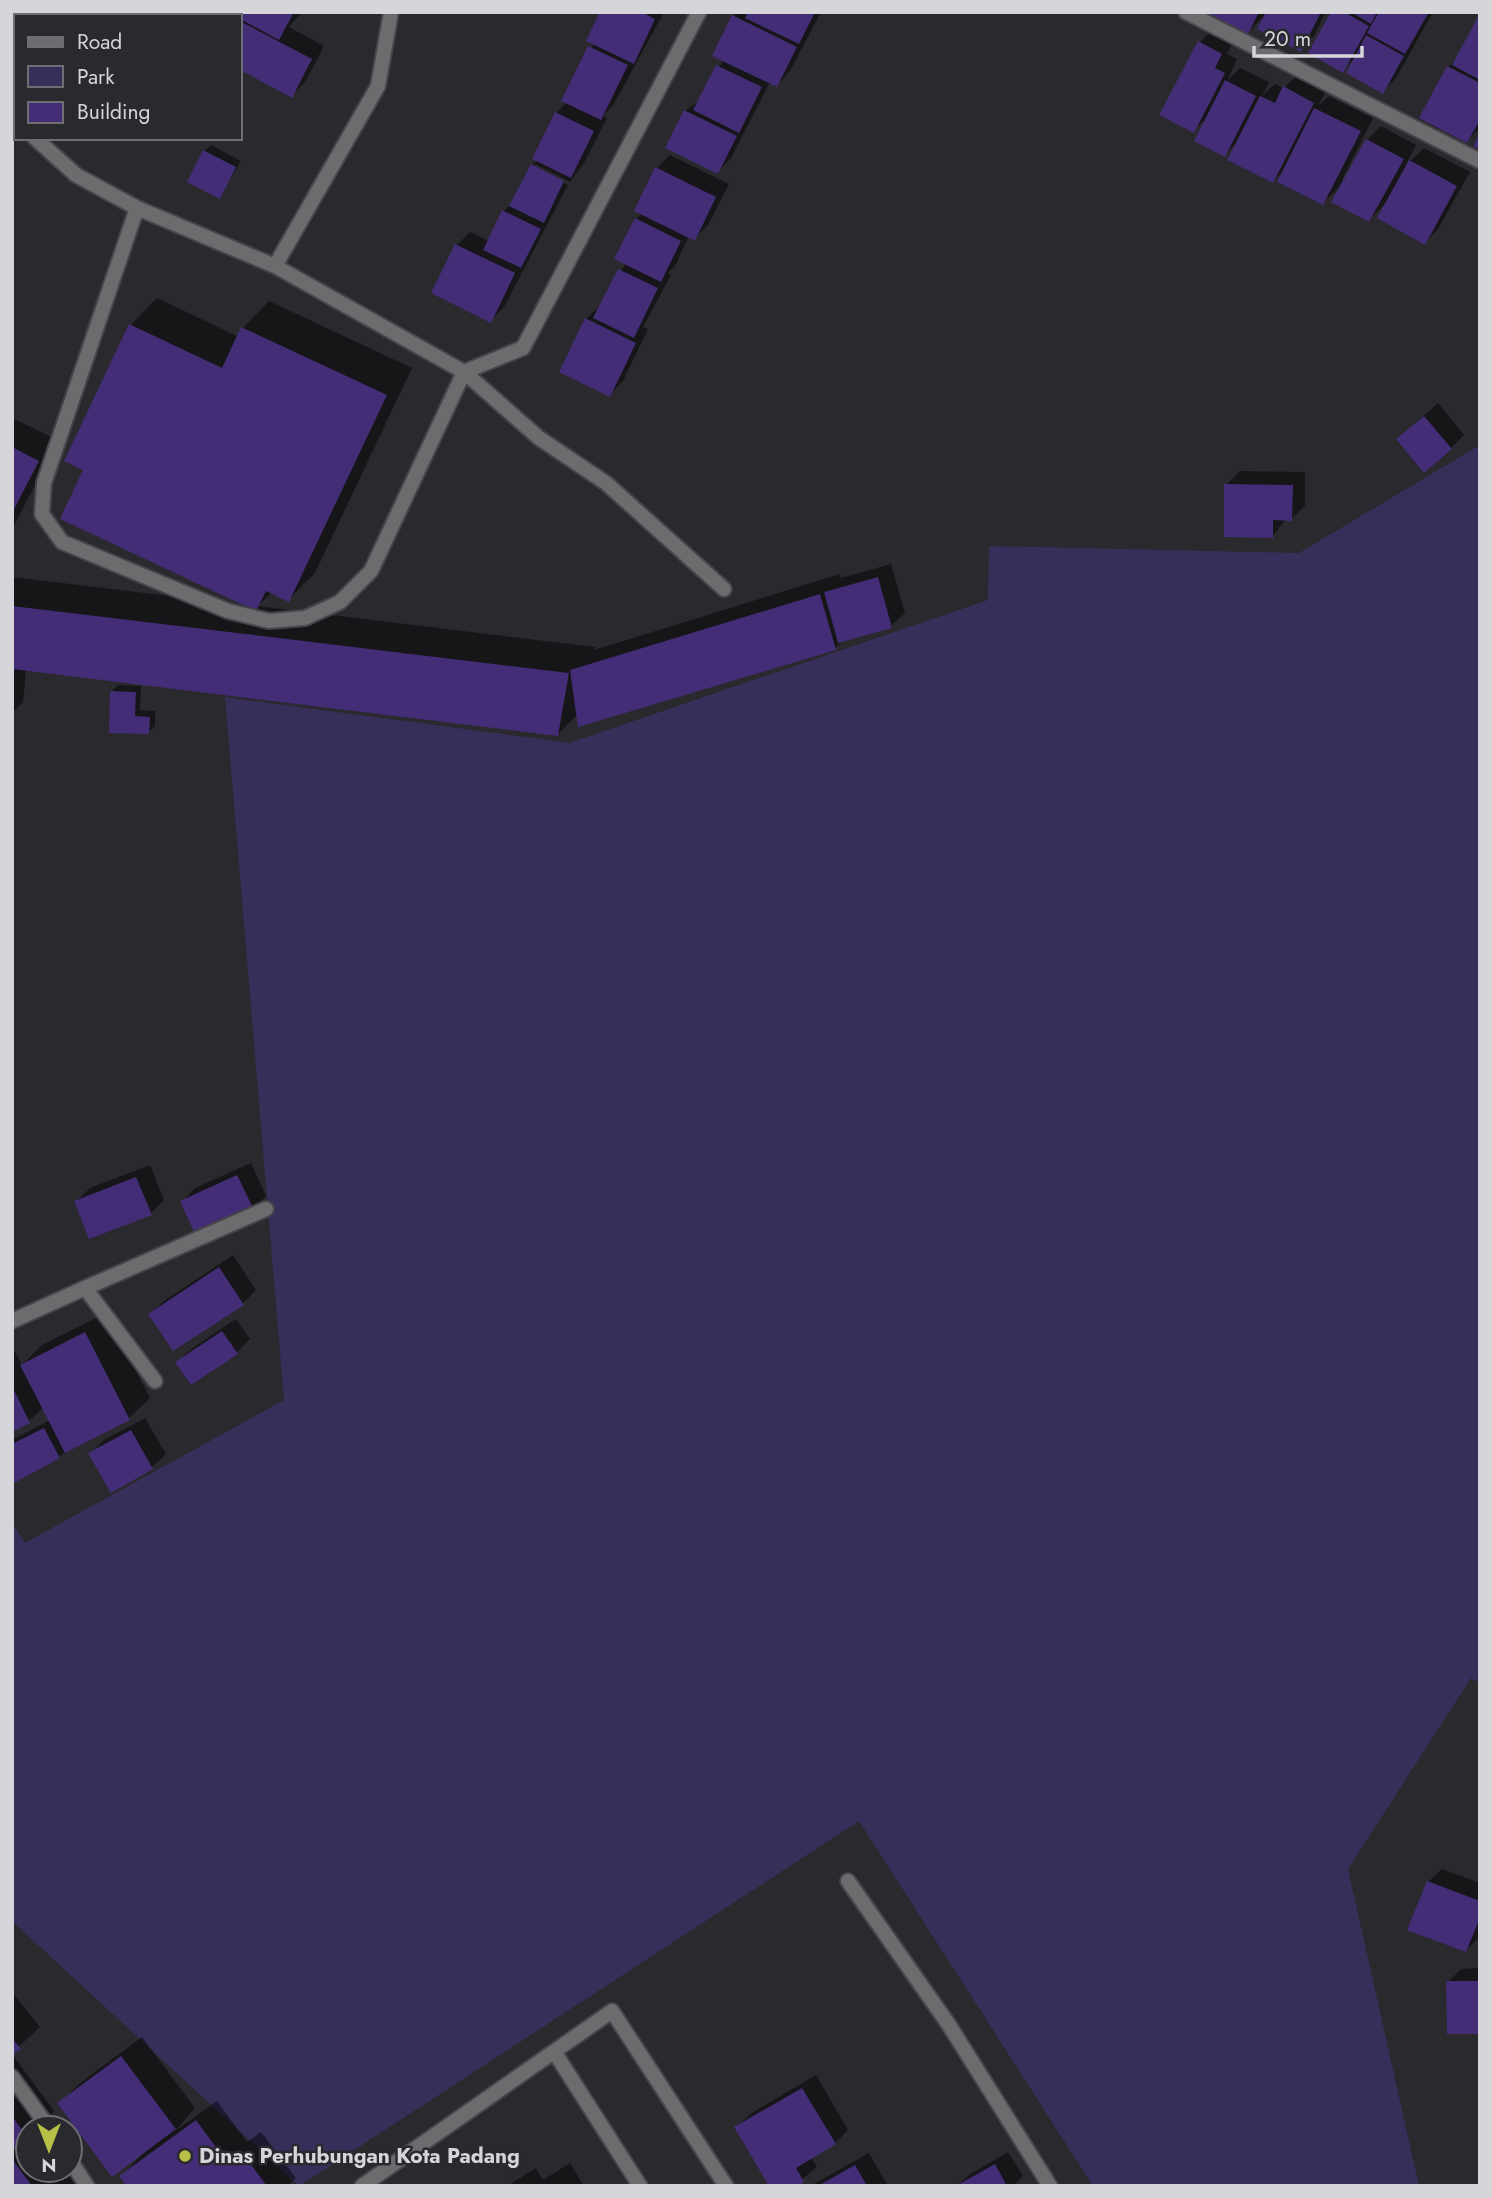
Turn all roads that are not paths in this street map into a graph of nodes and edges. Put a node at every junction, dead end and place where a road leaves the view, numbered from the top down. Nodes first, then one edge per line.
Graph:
1 (391, 12) edge
2 (699, 12) edge
3 (1186, 12) edge
4 (37, 140) edge
5 (1480, 161) edge
6 (137, 208) junction
7 (275, 266) junction
8 (464, 372) junction
9 (724, 589) dead end
10 (266, 1209) dead end
11 (85, 1288) junction
12 (12, 1321) edge
13 (155, 1381) dead end
14 (848, 1881) dead end
15 (555, 2053) junction
16 (12, 2077) edge
17 (39, 2114) edge
18 (362, 2186) edge
19 (640, 2186) edge
20 (726, 2186) edge
21 (1050, 2186) edge

1 - 7 street
2 - 8 street
3 - 5 street
4 - 6 street
6 - 7 street
6 - 8 street
7 - 8 street
8 - 9 street
10 - 11 street
11 - 12 street
11 - 13 street
14 - 21 street
15 - 18 street
15 - 19 street
15 - 20 street
16 - 17 street

